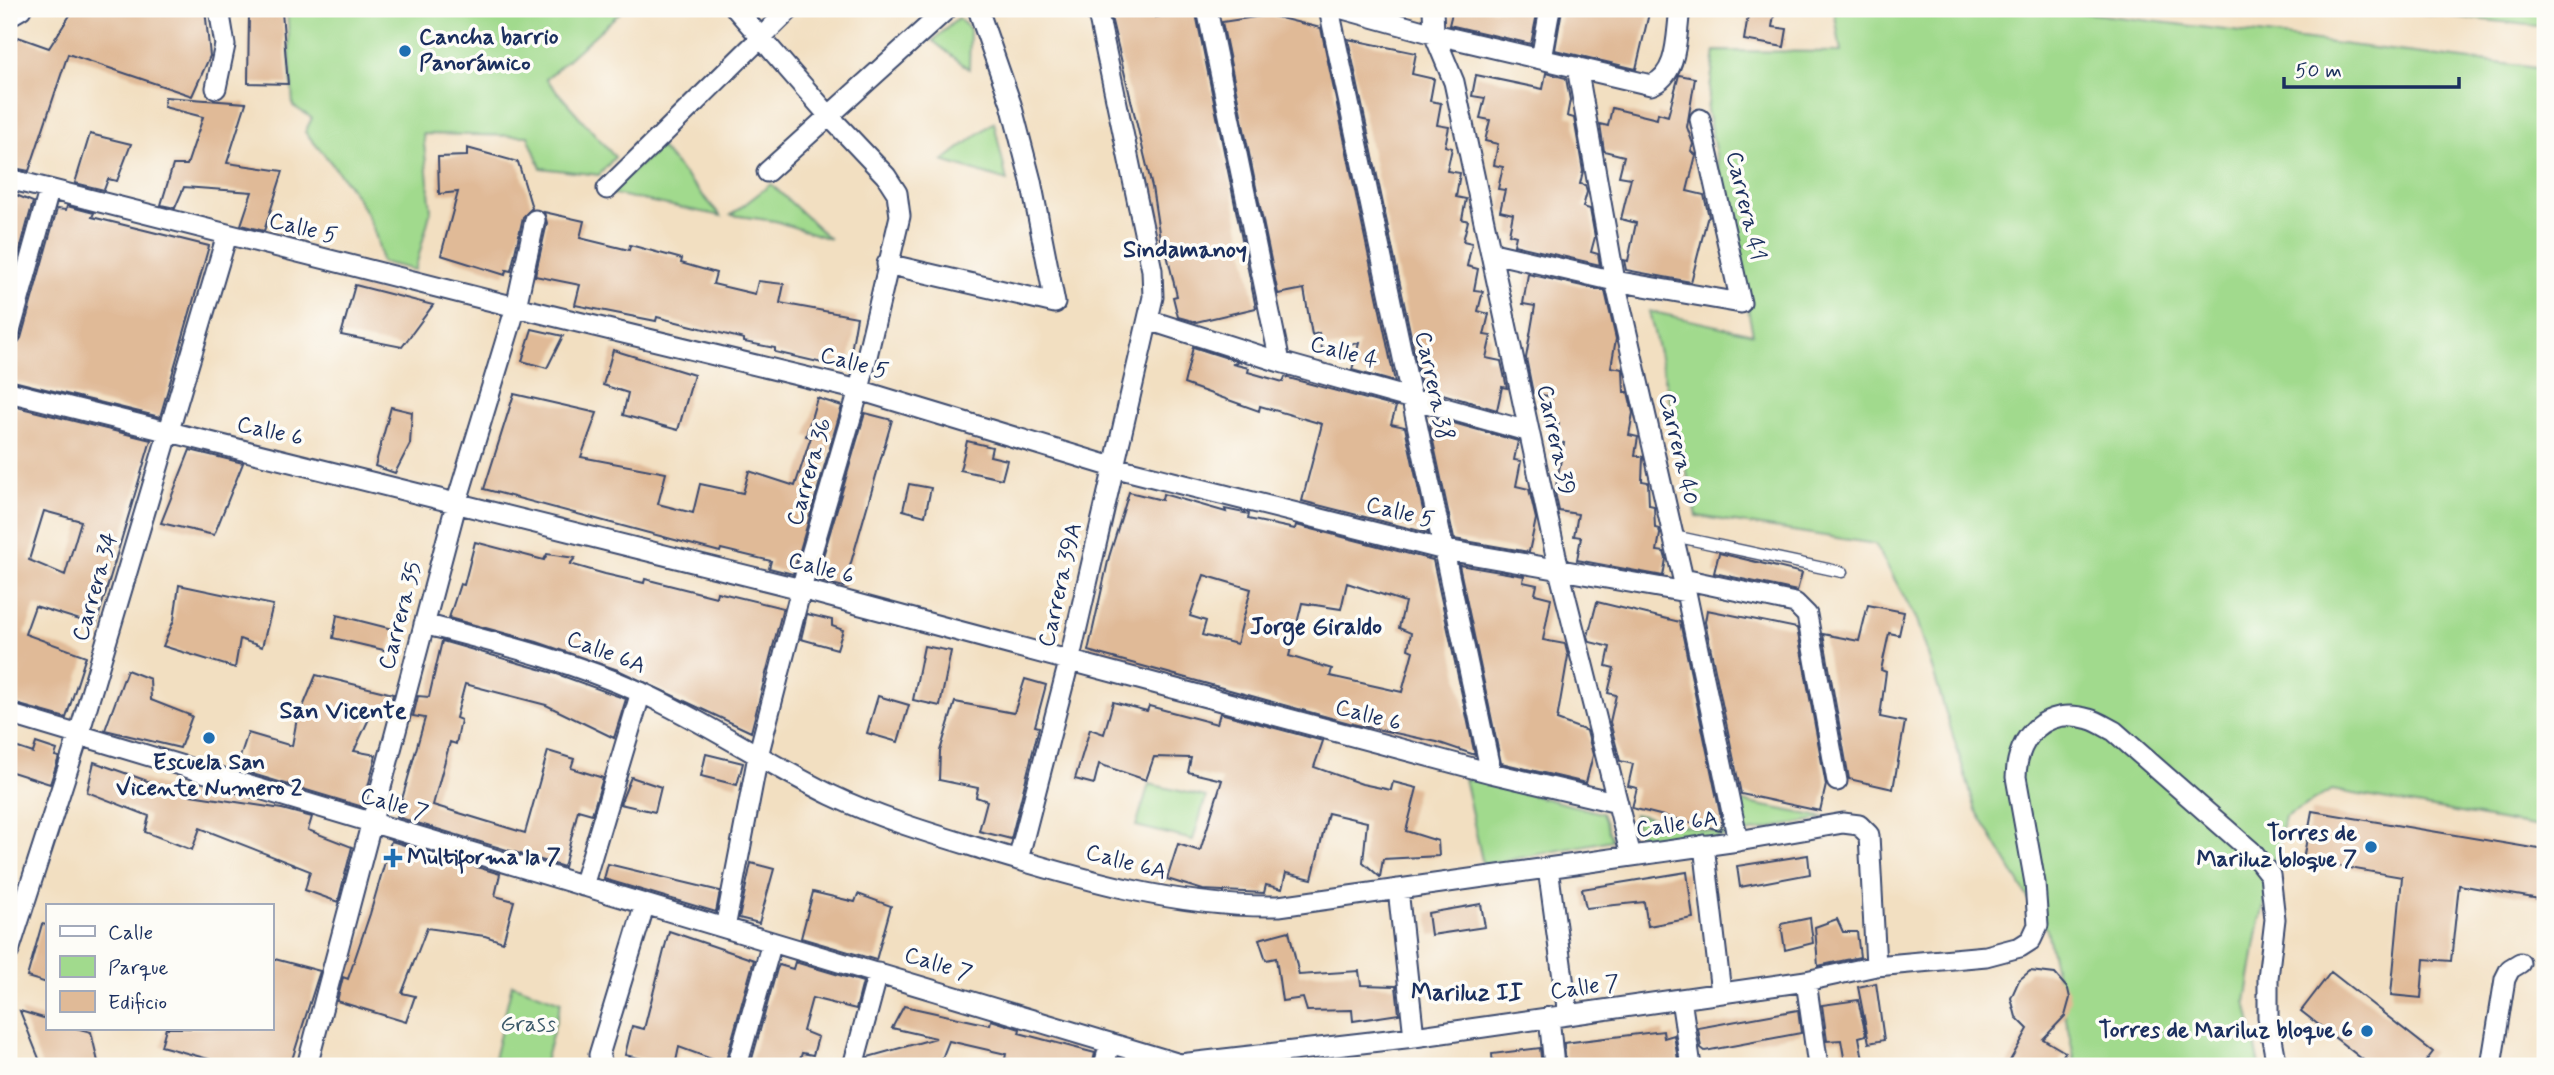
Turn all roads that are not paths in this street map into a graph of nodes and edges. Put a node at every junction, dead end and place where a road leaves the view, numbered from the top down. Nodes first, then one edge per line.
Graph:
1 (21, 9) edge
2 (219, 9) edge
3 (736, 9) edge
4 (790, 9) edge
5 (947, 9) edge
6 (978, 9) edge
7 (1097, 9) edge
8 (1207, 9) edge
9 (1329, 9) edge
10 (1343, 9) edge
11 (1433, 9) edge
12 (1550, 9) edge
13 (1680, 9) edge
14 (9, 16) edge
15 (1434, 34) junction
16 (760, 35) junction
17 (1541, 58) junction
18 (1577, 67) junction
19 (216, 88) dead end
20 (830, 117) junction
21 (1700, 119) dead end
22 (767, 172) dead end
23 (9, 179) edge
24 (607, 189) dead end
25 (49, 191) junction
26 (535, 220) dead end
27 (227, 235) junction
28 (1493, 253) junction
29 (887, 264) junction
30 (1615, 281) junction
31 (516, 307) junction
32 (1149, 320) junction
33 (9, 335) edge
34 (1280, 362) junction
35 (859, 390) junction
36 (9, 392) edge
37 (1410, 396) junction
38 (1527, 431) junction
39 (167, 433) junction
40 (1114, 467) junction
41 (457, 501) junction
42 (1673, 536) junction
43 (1441, 549) junction
44 (1559, 570) junction
45 (1842, 572) dead end
46 (1685, 585) junction
47 (801, 589) junction
48 (424, 624) junction
49 (1069, 662) junction
50 (641, 692) junction
51 (9, 714) edge
52 (78, 737) junction
53 (758, 756) junction
54 (1491, 774) junction
55 (1837, 781) dead end
56 (1618, 803) junction
57 (371, 823) junction
58 (1738, 841) junction
59 (1704, 845) junction
60 (1631, 856) junction
61 (1018, 860) junction
62 (1548, 868) junction
63 (583, 886) junction
64 (1398, 889) junction
65 (645, 904) junction
66 (725, 928) junction
67 (772, 942) junction
68 (9, 951) edge
69 (2521, 963) dead end
70 (1876, 966) junction
71 (878, 973) junction
72 (1806, 981) junction
73 (1721, 993) junction
74 (1681, 999) junction
75 (1556, 1022) junction
76 (1414, 1037) junction
77 (1111, 1044) junction
78 (1181, 1065) edge
79 (307, 1066) edge
80 (603, 1066) edge
81 (737, 1066) edge
82 (853, 1066) edge
83 (1104, 1066) edge
84 (1554, 1066) edge
85 (1691, 1066) edge
86 (1818, 1066) edge
87 (2277, 1066) edge
88 (2491, 1066) edge

1 - 14 street
2 - 19 street
3 - 16 street
4 - 16 street
5 - 20 street
6 - 29 street
7 - 32 street, Carrera 39A
8 - 34 street
9 - 37 street, Carrera 38
10 - 15 street
11 - 15 street
12 - 17 street
13 - 18 street
15 - 17 street
15 - 28 street, Carrera 39
16 - 20 street
16 - 24 street
17 - 18 street
18 - 30 street, Carrera 40
20 - 22 street
20 - 29 street, Carrera 36
21 - 30 street, Carrera 41
23 - 25 street, Calle 5
25 - 27 street, Calle 5
25 - 33 street
26 - 31 street, Carrera 35
27 - 31 street, Calle 5
27 - 39 street, Carrera 34
28 - 30 street
28 - 38 street, Carrera 39
29 - 35 street, Carrera 36
30 - 42 street, Carrera 40
31 - 35 street, Calle 5
31 - 41 street, Carrera 35
32 - 34 street, Calle 4
32 - 40 street, Carrera 39A
34 - 37 street, Calle 4
35 - 40 street, Calle 5
35 - 47 street, Carrera 36
36 - 39 street, Calle 6
37 - 38 street, Calle 4
37 - 43 street, Carrera 38
38 - 44 street, Carrera 39
39 - 41 street, Calle 6
39 - 52 street, Carrera 34
40 - 43 street, Calle 5
40 - 49 street, Carrera 39A
41 - 47 street, Calle 6
41 - 48 street, Carrera 35
42 - 45 lane
42 - 46 street, Carrera 40
43 - 44 street, Calle 5
43 - 54 street, Carrera 38
44 - 46 street, Calle 5
44 - 56 street, Carrera 39
46 - 55 street, Calle 5
46 - 58 street, Carrera 40
47 - 49 street, Calle 6
47 - 53 street, Carrera 36
48 - 50 street, Calle 6A
48 - 57 street, Carrera 35
49 - 54 street, Calle 6
49 - 61 street, Carrera 39A
50 - 53 street, Calle 6A
50 - 63 street
51 - 52 street, Calle 7
52 - 57 street, Calle 7
52 - 68 street, Carrera 34
53 - 61 street, Calle 6A
53 - 66 street, Carrera 36
54 - 56 street, Calle 6
56 - 60 street, Carrera 39
57 - 63 street, Calle 7
57 - 79 street, Carrera 35
58 - 59 street, Calle 6A
58 - 70 street, Calle 6A
59 - 60 street, Calle 6A
59 - 73 street
60 - 62 street, Calle 6A
61 - 64 street, Calle 6A
62 - 64 street, Calle 6A
62 - 75 street
63 - 65 street, Calle 7
64 - 76 street
65 - 66 street, Calle 7
65 - 80 street
66 - 67 street, Calle 7
67 - 71 street, Calle 7
67 - 81 street
69 - 88 street
70 - 72 street, Calle 7
70 - 87 street, Calle 7
71 - 77 street, Calle 7
71 - 82 street
72 - 73 street, Calle 7
72 - 86 street
73 - 74 street, Calle 7
74 - 75 street, Calle 7
74 - 85 street
75 - 76 street, Calle 7
75 - 84 street
76 - 78 street, Calle 7
77 - 78 street, Calle 7
77 - 83 street

